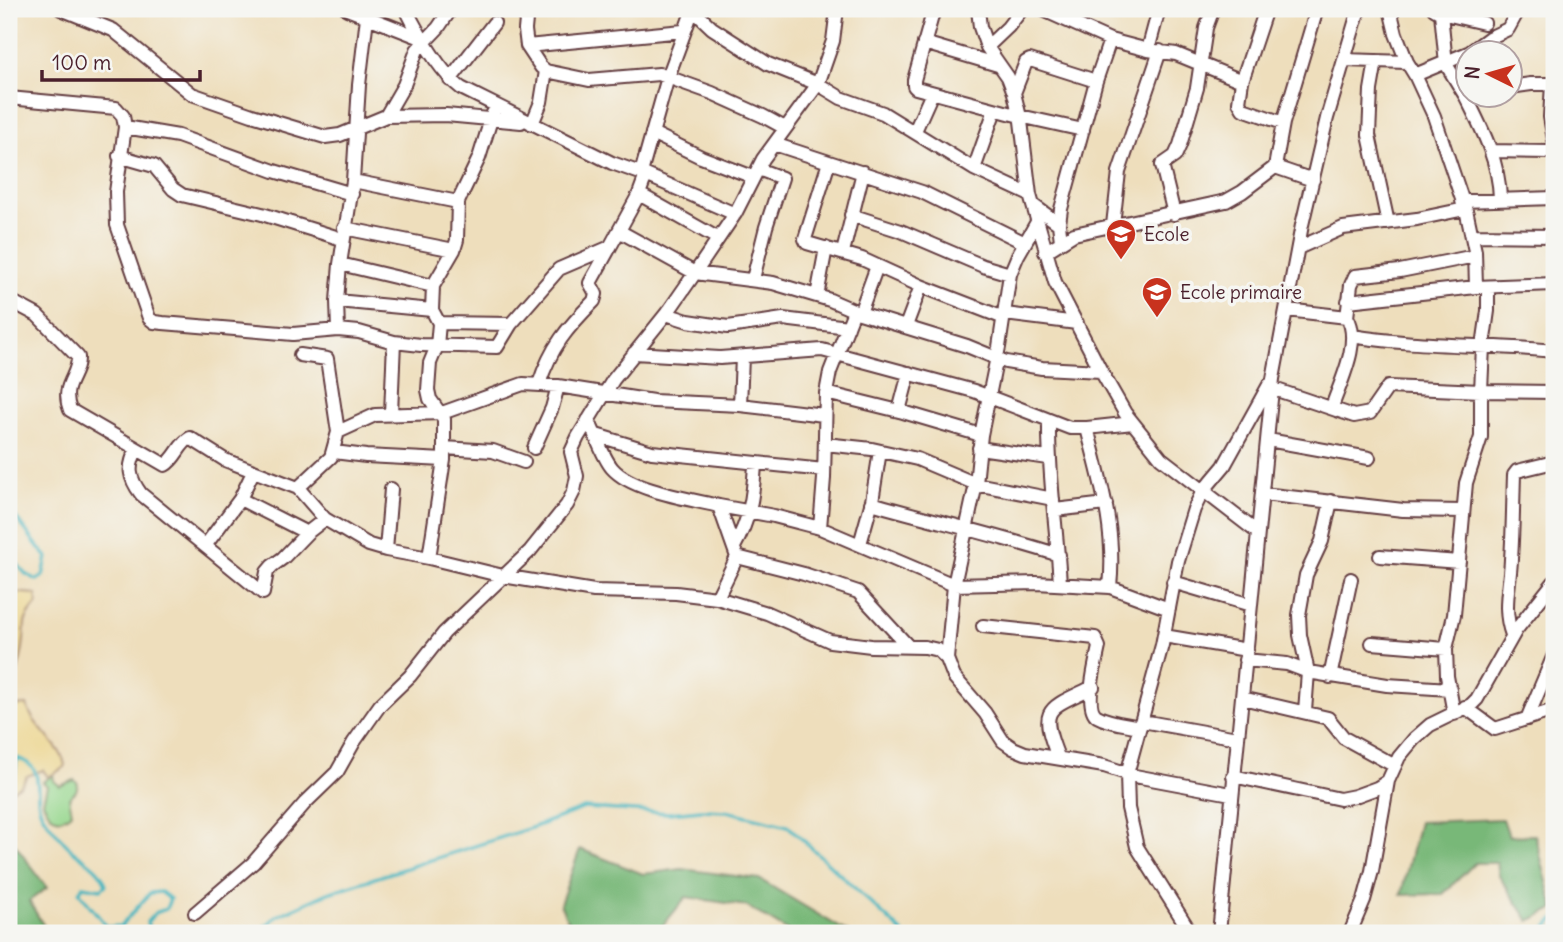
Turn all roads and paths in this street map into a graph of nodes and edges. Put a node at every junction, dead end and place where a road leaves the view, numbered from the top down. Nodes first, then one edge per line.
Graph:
1 (61, 9) edge
2 (347, 9) edge
3 (451, 9) edge
4 (527, 9) edge
5 (693, 9) edge
6 (837, 9) edge
7 (933, 9) edge
8 (978, 9) edge
9 (1022, 9) edge
10 (1041, 9) edge
11 (1159, 9) edge
12 (1213, 9) edge
13 (1266, 9) edge
14 (1317, 9) edge
15 (1359, 9) edge
16 (1390, 9) edge
17 (1480, 9) edge
18 (1519, 9) edge
19 (1437, 11) edge
20 (410, 12) edge
21 (367, 17) junction
22 (494, 23) dead end
23 (1483, 23) junction
24 (683, 31) junction
25 (1489, 38) joint
26 (423, 40) junction
27 (1110, 40) junction
28 (924, 43) junction
29 (527, 46) junction
30 (987, 47) junction
31 (1154, 51) junction
32 (1344, 60) junction
33 (1454, 60) edge
34 (1376, 61) junction
35 (1407, 62) junction
36 (1200, 63) junction
37 (1446, 64) junction
38 (998, 65) junction
39 (546, 71) junction
40 (1454, 74) edge
41 (1415, 75) junction
42 (668, 77) junction
43 (450, 80) junction
44 (1096, 81) junction
45 (1242, 82) junction
46 (818, 84) junction
47 (1553, 84) edge
48 (1524, 85) edge
49 (932, 93) junction
50 (1014, 93) junction
51 (9, 98) edge
52 (495, 106) junction
53 (1475, 108) edge
54 (995, 110) junction
55 (386, 116) junction
56 (1020, 116) junction
57 (490, 120) junction
58 (530, 123) junction
59 (1283, 123) junction
60 (125, 127) junction
61 (785, 128) junction
62 (358, 129) junction
63 (1083, 130) junction
64 (915, 131) junction
65 (652, 133) junction
66 (1554, 139) edge
67 (774, 144) junction
68 (1554, 149) edge
69 (1491, 151) junction
70 (119, 156) junction
71 (829, 162) junction
72 (1275, 167) junction
73 (974, 169) junction
74 (863, 172) junction
75 (755, 173) junction
76 (644, 174) junction
77 (1312, 180) junction
78 (352, 187) junction
79 (639, 194) junction
80 (1500, 198) junction
81 (1554, 198) edge
82 (1031, 200) junction
83 (458, 202) junction
84 (1464, 205) junction
85 (735, 214) junction
86 (1174, 214) junction
87 (851, 215) junction
88 (1037, 222) junction
89 (1388, 223) junction
90 (1059, 224) junction
91 (1114, 225) junction
92 (619, 231) junction
93 (343, 233) junction
94 (1472, 235) junction
95 (1554, 236) edge
96 (718, 238) junction
97 (1060, 241) junction
98 (1025, 243) junction
99 (610, 247) junction
100 (826, 248) junction
101 (1298, 248) junction
102 (454, 250) junction
103 (1045, 252) junction
104 (843, 253) junction
105 (1475, 256) junction
106 (340, 264) junction
107 (877, 266) junction
108 (695, 273) junction
109 (1010, 274) junction
110 (753, 279) junction
111 (1554, 284) edge
112 (433, 286) junction
113 (922, 286) junction
114 (1482, 287) junction
115 (817, 296) junction
116 (9, 300) edge
117 (337, 301) junction
118 (1348, 301) junction
119 (432, 310) junction
120 (1287, 310) junction
121 (857, 312) junction
122 (666, 314) junction
123 (1004, 316) junction
124 (1347, 317) junction
125 (439, 323) junction
126 (1077, 323) junction
127 (511, 324) junction
128 (848, 327) junction
129 (906, 327) junction
130 (338, 330) junction
131 (1352, 336) junction
132 (394, 342) junction
133 (437, 346) junction
134 (1483, 346) junction
135 (1554, 352) edge
136 (635, 353) junction
137 (837, 354) junction
138 (300, 355) dead end
139 (742, 358) junction
140 (996, 358) junction
141 (1101, 371) junction
142 (909, 373) junction
143 (1272, 383) junction
144 (539, 384) junction
145 (558, 386) junction
146 (1480, 391) junction
147 (1554, 392) edge
148 (604, 393) junction
149 (826, 393) junction
150 (989, 396) junction
151 (740, 405) junction
152 (1332, 407) junction
153 (899, 411) junction
154 (391, 413) junction
155 (442, 413) junction
156 (824, 415) junction
157 (588, 420) junction
158 (1049, 420) junction
159 (1133, 423) junction
160 (1087, 428) junction
161 (338, 432) junction
162 (596, 435) junction
163 (1268, 440) junction
164 (980, 442) junction
165 (825, 443) junction
166 (534, 448) dead end
167 (137, 449) junction
168 (880, 451) junction
169 (334, 452) junction
170 (444, 454) junction
171 (1048, 458) junction
172 (1369, 458) dead end
173 (524, 462) dead end
174 (1554, 462) edge
175 (755, 465) junction
176 (824, 470) junction
177 (254, 472) junction
178 (976, 484) junction
179 (298, 488) junction
180 (391, 489) dead end
181 (1203, 491) junction
182 (1263, 494) junction
183 (240, 499) junction
184 (1331, 501) junction
185 (871, 503) junction
186 (1054, 504) junction
187 (1106, 504) junction
188 (719, 506) junction
189 (1463, 511) junction
190 (750, 512) junction
191 (325, 519) junction
192 (820, 528) junction
193 (966, 530) junction
194 (1257, 532) junction
195 (307, 533) junction
196 (860, 544) junction
197 (205, 546) junction
198 (386, 550) junction
199 (735, 552) junction
200 (1059, 555) junction
201 (1380, 555) dead end
202 (429, 558) junction
203 (1459, 562) junction
204 (503, 576) junction
205 (1351, 579) dead end
206 (1173, 582) junction
207 (1554, 582) edge
208 (1060, 584) junction
209 (954, 585) junction
210 (1110, 587) junction
211 (717, 598) junction
212 (1251, 605) junction
213 (1169, 609) junction
214 (983, 626) dead end
215 (1513, 635) junction
216 (1164, 636) junction
217 (1372, 643) dead end
218 (908, 646) junction
219 (1446, 649) junction
220 (1246, 655) junction
221 (1554, 655) edge
222 (947, 659) junction
223 (1308, 672) junction
224 (1330, 677) junction
225 (1093, 687) junction
226 (1450, 689) junction
227 (1242, 698) junction
228 (1465, 707) junction
229 (1554, 710) edge
230 (1305, 711) junction
231 (1454, 714) junction
232 (1527, 719) junction
233 (1141, 724) junction
234 (1237, 738) junction
235 (1058, 757) junction
236 (1395, 766) junction
237 (1127, 774) junction
238 (1233, 776) junction
239 (1388, 781) junction
240 (1231, 794) junction
241 (195, 913) dead end
242 (1191, 933) edge
243 (1219, 933) edge
244 (1350, 933) edge

1 - 62 street
2 - 21 street
3 - 26 street
4 - 29 street
5 - 24 street
5 - 46 street
6 - 46 street
7 - 28 street
8 - 30 street
9 - 30 street
10 - 27 street
11 - 31 street
12 - 36 street
13 - 45 street
14 - 59 street
15 - 32 street
16 - 35 street
17 - 23 street
18 - 25 street
19 - 23 street
19 - 37 street
20 - 26 street
21 - 26 street
21 - 62 street
22 - 43 street
23 - 25 street
24 - 29 street
24 - 42 street
26 - 43 street
26 - 55 street
27 - 31 street
27 - 44 street
28 - 38 street
28 - 49 street
29 - 39 street
30 - 38 street
31 - 36 street
31 - 91 street
32 - 34 street
32 - 77 street
33 - 37 street
34 - 35 street
34 - 89 street
35 - 41 street
36 - 45 street
36 - 86 street
37 - 40 street
37 - 41 street
38 - 50 street
39 - 42 street
39 - 58 street
41 - 84 street
42 - 61 street
42 - 65 street
43 - 52 street
44 - 50 street
44 - 63 street
45 - 59 street
46 - 61 street
46 - 64 street
47 - 48 street
47 - 66 street
49 - 54 street
49 - 64 street
50 - 56 street
51 - 60 street
52 - 57 street
52 - 58 street
53 - 69 street
54 - 56 street
54 - 73 street
55 - 57 street
55 - 62 street
56 - 63 street
56 - 82 street
57 - 58 street
57 - 83 street
58 - 76 street
59 - 72 street
60 - 70 street
60 - 78 street
61 - 67 street
62 - 78 street
63 - 90 street
64 - 73 street
65 - 75 street
65 - 76 street
67 - 71 street
67 - 75 street
68 - 69 street
69 - 80 street
70 - 93 street
70 - 130 street
71 - 74 street
71 - 100 street
72 - 77 street
72 - 86 street
73 - 82 street
74 - 87 street
74 - 98 street
75 - 85 street
75 - 110 street
76 - 79 street
76 - 85 street
77 - 101 street
78 - 83 street
78 - 93 street
79 - 92 street
79 - 96 street
80 - 81 street
80 - 84 street
82 - 88 street
82 - 90 street
83 - 102 street
84 - 89 street
84 - 94 street
85 - 96 street
86 - 91 street
87 - 104 street
87 - 109 street
88 - 98 street
88 - 103 street
89 - 101 street
90 - 97 street
91 - 97 street
92 - 99 street
92 - 108 street
93 - 102 street
93 - 106 street
94 - 95 street
94 - 105 street
96 - 108 street
97 - 103 street
98 - 109 street
99 - 127 street
99 - 144 street
100 - 104 street
100 - 115 street
101 - 120 street
102 - 112 street
103 - 126 street
104 - 107 street
105 - 114 street
105 - 118 street
106 - 112 street
106 - 117 street
107 - 113 street
107 - 121 street
108 - 110 street
108 - 122 street
109 - 123 street
110 - 115 street
111 - 114 street
112 - 119 street
113 - 123 street
113 - 129 street
114 - 118 street
114 - 134 street
115 - 121 street
116 - 167 street
117 - 119 street
117 - 130 street
118 - 124 street
119 - 125 street
120 - 124 street
120 - 143 street
121 - 128 street
121 - 129 street
122 - 128 street
122 - 136 street
123 - 126 street
123 - 140 street
124 - 131 street
125 - 127 street
125 - 133 street
126 - 141 street
127 - 133 street
128 - 137 street
129 - 140 street
130 - 132 street
131 - 134 street
131 - 152 street
132 - 133 street
132 - 154 street
133 - 155 street
134 - 135 street
134 - 146 street
136 - 139 street
136 - 148 street
137 - 139 street
137 - 142 street
137 - 149 street
138 - 161 street
139 - 151 street
140 - 141 street
140 - 150 street
141 - 159 street
142 - 150 street
142 - 153 street
143 - 152 street
143 - 163 street
143 - 181 street
144 - 145 street
144 - 155 street
145 - 148 street
145 - 166 street
146 - 147 street
146 - 152 street
146 - 189 street
148 - 151 street
148 - 157 street
149 - 153 street
149 - 156 street
150 - 158 street
150 - 164 street
151 - 156 street
153 - 164 street
154 - 155 street
154 - 161 street
155 - 170 street
156 - 165 street
157 - 162 street
157 - 204 street
158 - 160 street
158 - 171 street
159 - 160 street
159 - 181 street
160 - 187 street
161 - 169 street
162 - 175 street
162 - 188 street
163 - 172 street
163 - 182 street
164 - 171 street
164 - 178 street
165 - 168 street
165 - 176 street
167 - 177 street
167 - 197 street
168 - 178 street
168 - 185 street
169 - 170 street
169 - 179 street
170 - 173 street
170 - 202 street
171 - 186 street
174 - 215 street
175 - 176 street
175 - 190 street
176 - 192 street
177 - 179 street
177 - 183 street
178 - 186 street
178 - 193 street
179 - 191 street
180 - 198 street
181 - 194 street
181 - 206 street
182 - 184 street
182 - 194 street
183 - 195 street
183 - 197 street
184 - 189 street
184 - 223 street
185 - 193 street
185 - 196 street
186 - 187 street
186 - 200 street
187 - 210 street
188 - 190 street
188 - 199 street
189 - 203 street
190 - 192 street
190 - 199 street
191 - 195 street
191 - 198 street
192 - 196 street
193 - 200 street
193 - 209 street
194 - 212 street
195 - 197 street
196 - 209 street
198 - 202 street
199 - 211 street
199 - 218 street
200 - 208 street
201 - 203 street
202 - 204 street
203 - 219 street
204 - 211 street
204 - 241 street
205 - 224 street
206 - 212 street
206 - 213 street
207 - 215 street
208 - 209 street
208 - 210 street
209 - 222 street
210 - 213 street
211 - 218 street
212 - 220 street
213 - 216 street
214 - 225 street
215 - 228 street
216 - 220 street
216 - 233 street
217 - 219 street
218 - 222 street
219 - 226 street
220 - 223 street
220 - 227 street
221 - 232 street
222 - 235 street
223 - 224 street
223 - 230 street
224 - 226 street
225 - 233 street
225 - 235 street
226 - 231 street
227 - 230 street
227 - 234 street
228 - 231 street
228 - 232 street
229 - 232 street
230 - 236 street
231 - 236 street
233 - 234 street
233 - 237 street
234 - 238 street
235 - 237 street
236 - 239 street
237 - 240 street
237 - 242 street
238 - 239 street
238 - 240 street
239 - 244 street
240 - 243 street

